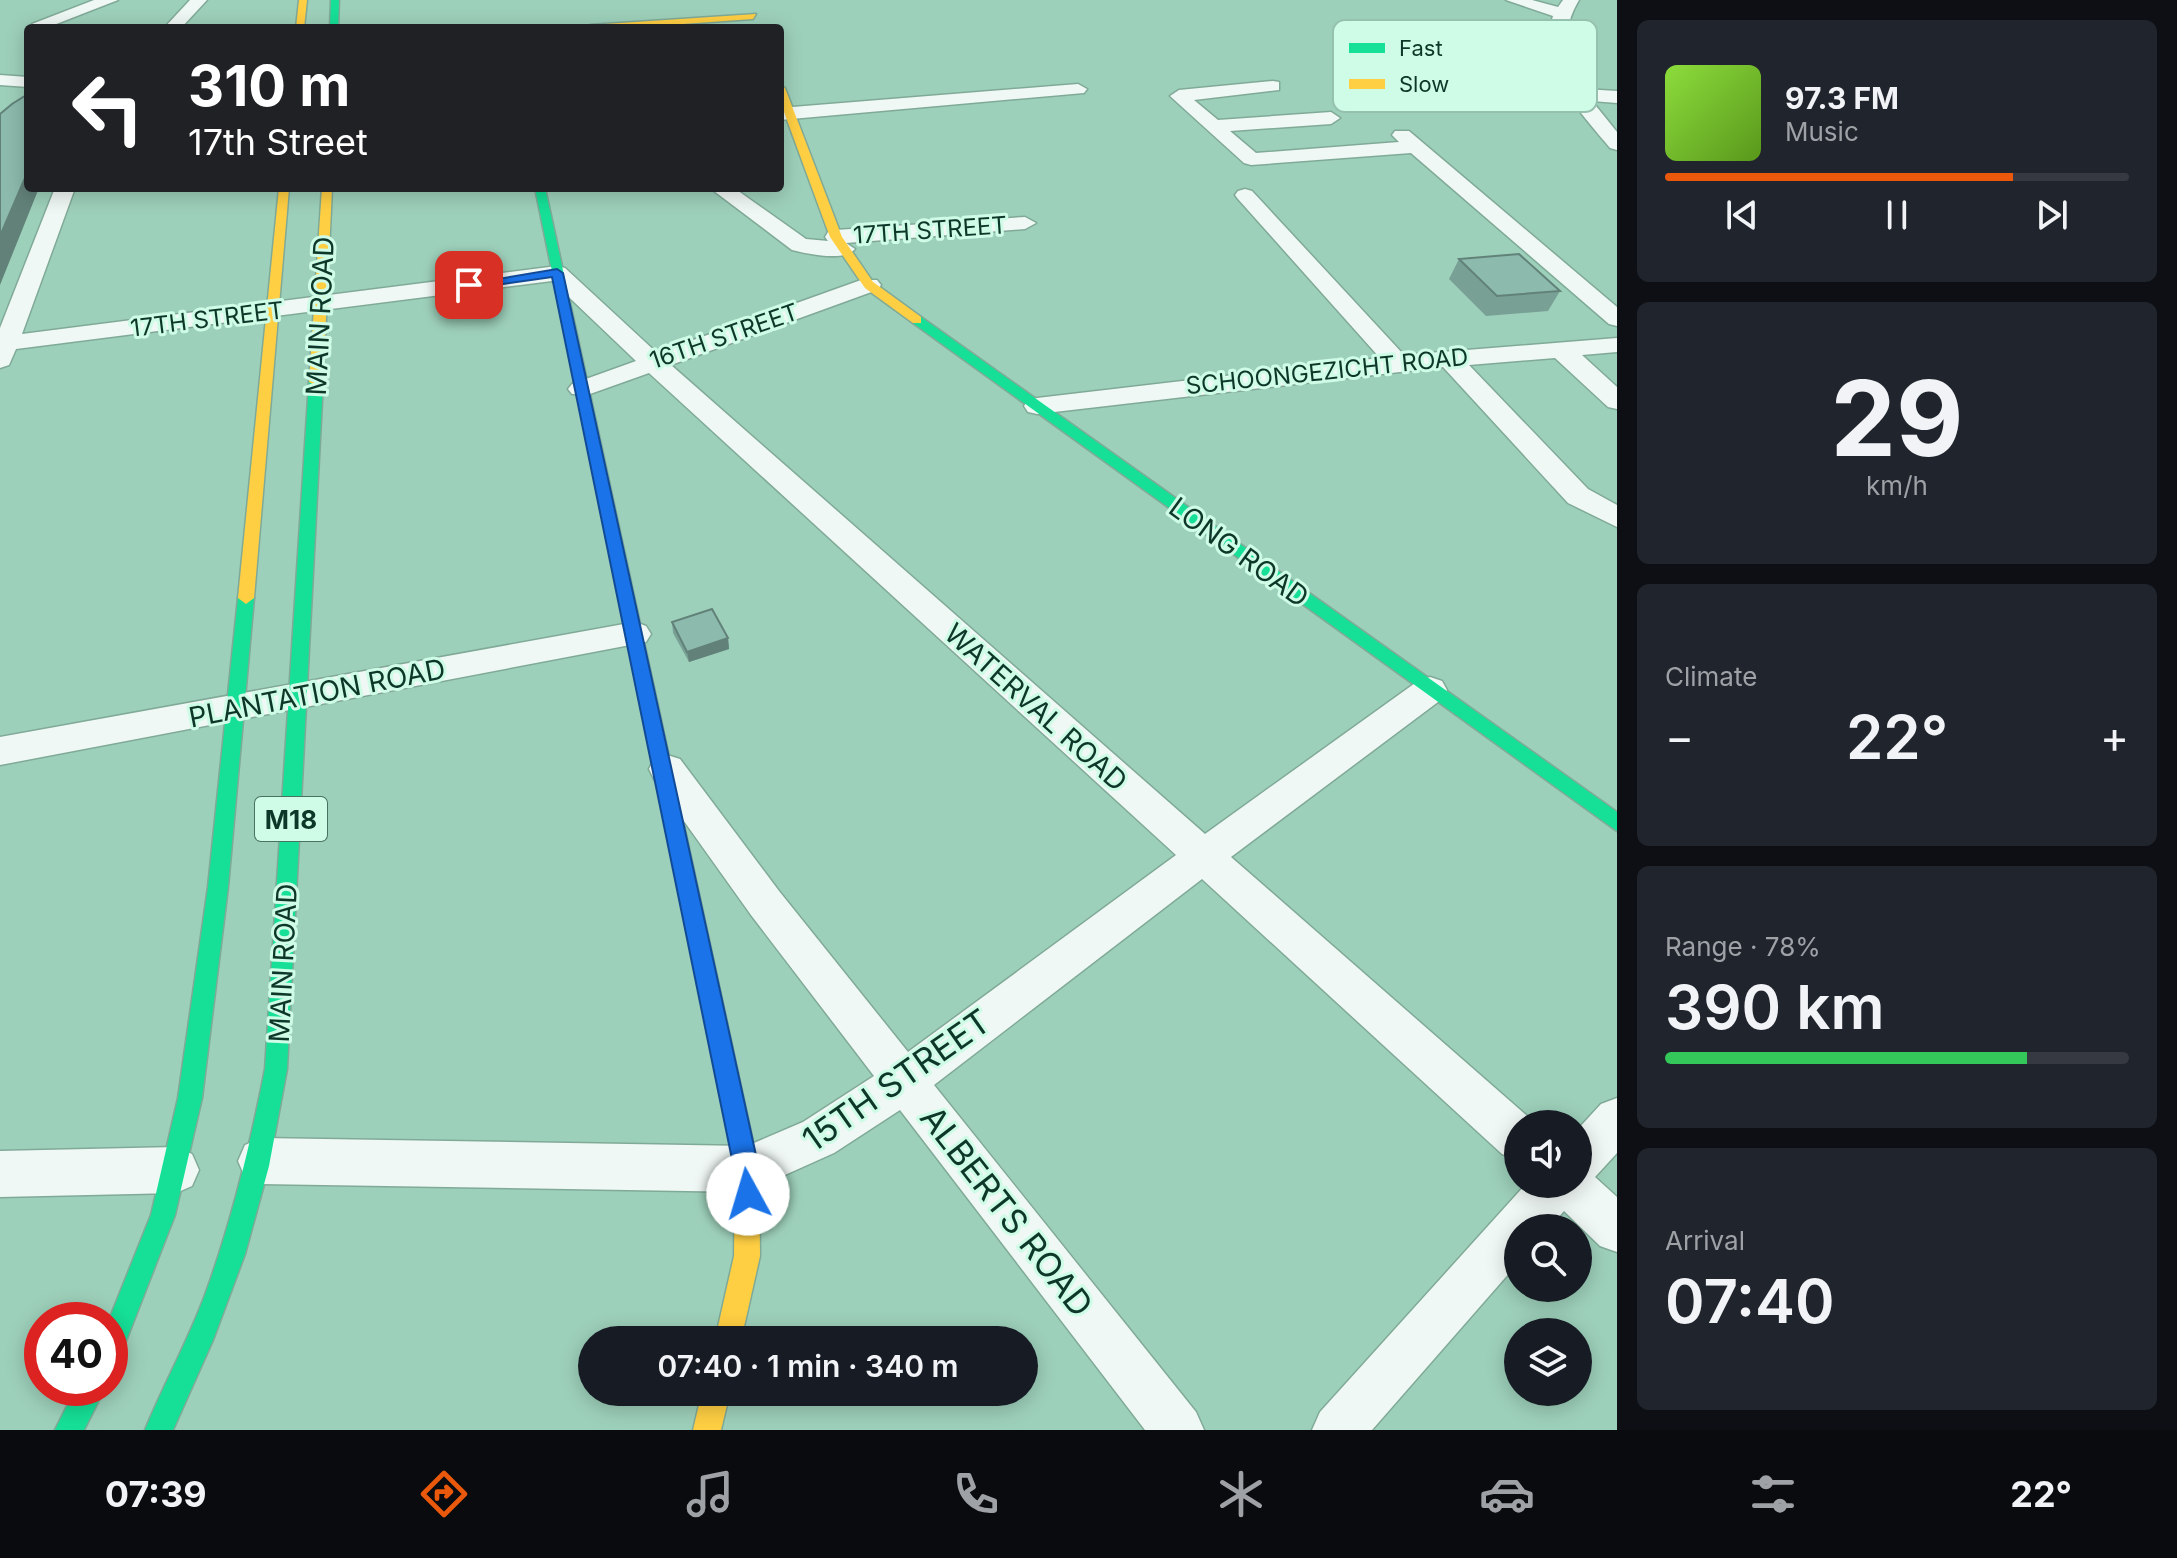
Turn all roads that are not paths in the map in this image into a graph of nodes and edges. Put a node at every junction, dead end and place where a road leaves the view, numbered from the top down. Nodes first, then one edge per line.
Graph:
1 (110, 0) edge
2 (199, 0) edge
3 (303, 0) edge
4 (335, 0) edge
5 (1514, 0) edge
6 (1566, 6) edge
7 (752, 15) edge
8 (40, 24) dead end
9 (176, 24) edge
10 (300, 24) edge
11 (334, 24) edge
12 (640, 24) edge
13 (0, 80) edge
14 (24, 82) edge
15 (1273, 86) dead end
16 (1078, 89) dead end
17 (1597, 96) edge
18 (1617, 97) edge
19 (1591, 112) edge
20 (785, 114) edge
21 (1331, 118) dead end
22 (1212, 126) junction
23 (1617, 144) edge
24 (63, 192) edge
25 (284, 192) edge
26 (327, 192) edge
27 (541, 192) edge
28 (726, 192) edge
29 (1245, 195) dead end
30 (1025, 223) dead end
31 (840, 243) junction
32 (557, 273) junction
33 (866, 282) junction
34 (322, 306) junction
35 (270, 312) junction
36 (1617, 319) edge
37 (1617, 345) edge
38 (1559, 348) junction
39 (2, 350) edge
40 (1449, 358) junction
41 (651, 361) junction
42 (1398, 363) junction
43 (581, 389) junction
44 (1617, 401) edge
45 (1037, 406) junction
46 (1617, 517) edge
47 (635, 634) junction
48 (1430, 690) junction
49 (299, 697) junction
50 (239, 709) junction
51 (0, 751) edge
52 (663, 762) junction
53 (1617, 823) edge
54 (1203, 856) junction
55 (904, 1078) junction
56 (1617, 1120) edge
57 (1504, 1125) edge
58 (1592, 1147) edge
59 (261, 1161) junction
60 (747, 1169) junction
61 (176, 1170) junction
62 (0, 1174) edge
63 (1545, 1198) edge
64 (1584, 1198) edge
65 (1617, 1229) edge
66 (128, 1306) edge
67 (731, 1326) edge
68 (82, 1406) edge
69 (713, 1406) edge
70 (69, 1430) edge
71 (159, 1430) edge
72 (707, 1430) edge
73 (1178, 1430) edge
74 (1338, 1430) edge

1 - 8 street
2 - 9 street
3 - 10 main road
4 - 11 main road
5 - 6 street
7 - 12 main road
13 - 14 street
15 - 22 street
16 - 20 street
17 - 18 street
19 - 23 street
20 - 31 main road
21 - 22 street
22 - 36 street
24 - 39 street
25 - 35 main road, MAIN ROAD / M18
26 - 34 main road, MAIN ROAD / M18
27 - 32 main road
28 - 31 street
29 - 42 street
30 - 31 street, 17TH STREET
31 - 33 main road
32 - 34 street, 17TH STREET
32 - 41 street, WATERVAL ROAD
32 - 43 main road
33 - 41 street, 16TH STREET
33 - 45 main road, LONG ROAD
34 - 35 street, 17TH STREET
34 - 49 main road, MAIN ROAD / M18
35 - 39 street, 17TH STREET
35 - 50 main road, MAIN ROAD / M18
37 - 38 street, SCHOONGEZICHT ROAD
38 - 40 street, SCHOONGEZICHT ROAD
38 - 44 street
40 - 42 street, SCHOONGEZICHT ROAD
40 - 46 street
41 - 43 street, 16TH STREET
41 - 54 street, WATERVAL ROAD
42 - 45 street, SCHOONGEZICHT ROAD
43 - 47 main road
45 - 48 main road, LONG ROAD
47 - 49 street, PLANTATION ROAD
47 - 52 main road
48 - 53 main road, LONG ROAD
48 - 54 street, 15TH STREET
49 - 50 street, PLANTATION ROAD
49 - 59 main road, MAIN ROAD / M18
50 - 51 street, PLANTATION ROAD
50 - 61 main road, MAIN ROAD / M18
52 - 55 street, ALBERTS ROAD
52 - 60 main road
54 - 55 street, 15TH STREET
54 - 57 street, WATERVAL ROAD
55 - 60 street, 15TH STREET
55 - 73 street, ALBERTS ROAD
56 - 58 street
59 - 60 street, 15TH STREET
59 - 71 main road, MAIN ROAD / M18
60 - 67 main road
61 - 62 street
61 - 66 main road, MAIN ROAD / M18
63 - 74 street
64 - 65 street
68 - 70 main road
69 - 72 main road

